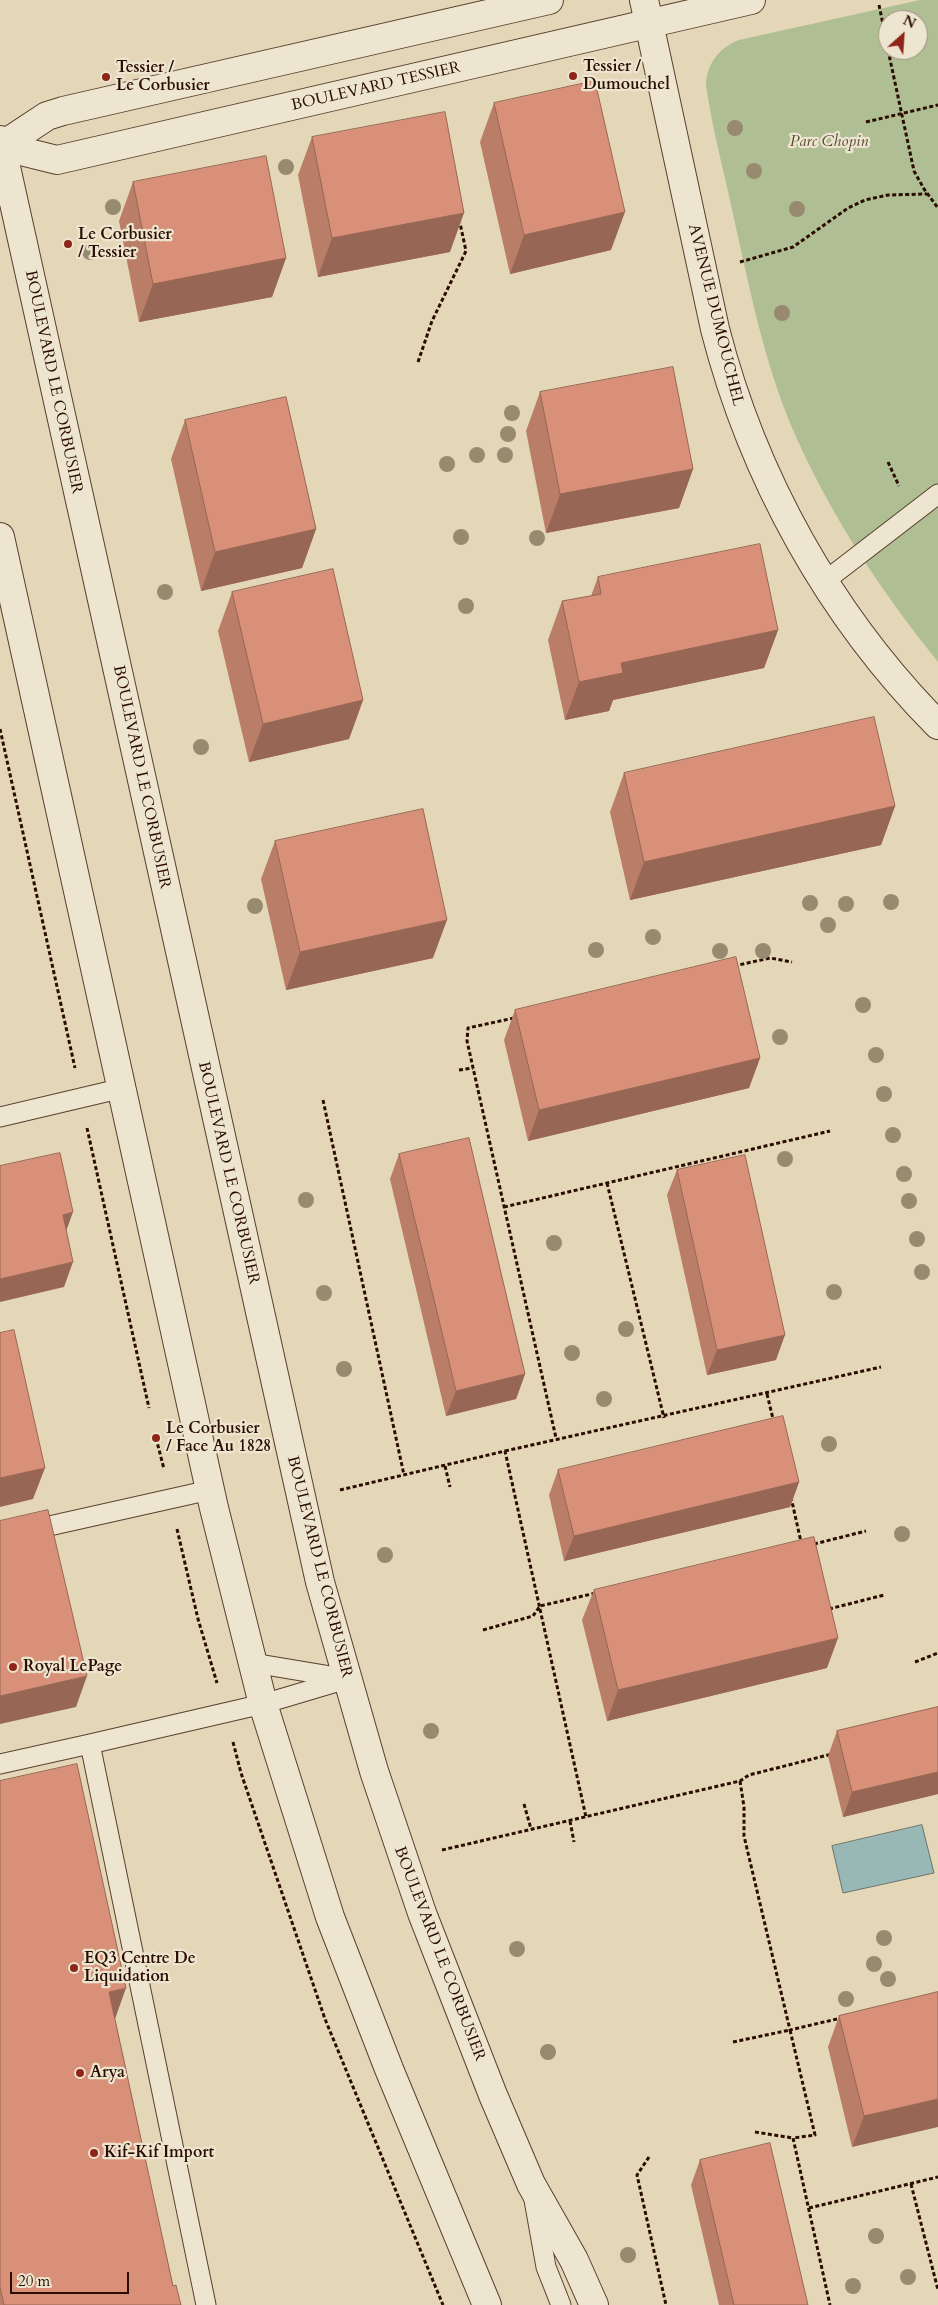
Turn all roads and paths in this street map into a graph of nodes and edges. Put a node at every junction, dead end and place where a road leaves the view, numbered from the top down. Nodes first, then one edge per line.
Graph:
1 (549, 0) edge
2 (751, 0) edge
3 (879, 5) dead end
4 (880, 10) edge
5 (647, 12) edge
6 (890, 60) edge
7 (938, 106) edge
8 (901, 113) junction
9 (866, 122) dead end
10 (0, 144) edge
11 (927, 194) junction
12 (938, 208) edge
13 (459, 222) edge
14 (740, 262) dead end
15 (418, 362) dead end
16 (888, 462) dead end
17 (900, 488) dead end
18 (938, 494) edge
19 (0, 537) edge
20 (824, 581) junction
21 (7, 601) edge
22 (938, 725) edge
23 (792, 962) dead end
24 (731, 967) edge
25 (517, 1017) edge
26 (473, 1068) junction
27 (459, 1070) dead end
28 (123, 1088) junction
29 (323, 1100) dead end
30 (0, 1117) edge
31 (830, 1131) dead end
32 (607, 1183) junction
33 (504, 1207) junction
34 (881, 1367) dead end
35 (767, 1394) junction
36 (664, 1418) junction
37 (776, 1432) edge
38 (556, 1438) junction
39 (505, 1452) junction
40 (445, 1466) junction
41 (404, 1475) junction
42 (450, 1487) dead end
43 (789, 1489) edge
44 (210, 1490) junction
45 (340, 1490) dead end
46 (866, 1530) dead end
47 (0, 1537) edge
48 (811, 1544) edge
49 (802, 1546) edge
50 (599, 1593) edge
51 (884, 1595) dead end
52 (540, 1606) junction
53 (824, 1610) edge
54 (483, 1630) dead end
55 (938, 1653) edge
56 (915, 1662) dead end
57 (253, 1663) junction
58 (347, 1679) junction
59 (263, 1704) junction
60 (90, 1744) junction
61 (836, 1753) dead end
62 (0, 1764) edge
63 (740, 1781) junction
64 (524, 1804) dead end
65 (586, 1817) junction
66 (570, 1820) junction
67 (531, 1830) junction
68 (574, 1842) dead end
69 (442, 1850) dead end
70 (845, 2017) edge
71 (790, 2030) junction
72 (733, 2042) dead end
73 (755, 2132) dead end
74 (793, 2138) junction
75 (649, 2157) dead end
76 (938, 2177) edge
77 (531, 2184) junction
78 (911, 2184) junction
79 (809, 2208) junction
80 (938, 2290) edge
81 (206, 2305) edge
82 (487, 2305) edge
83 (561, 2305) edge
84 (594, 2305) edge
85 (666, 2305) edge
86 (830, 2305) edge

1 - 10 street
2 - 5 street, BOULEVARD TESSIER
3 - 4 path
5 - 10 street, BOULEVARD TESSIER
5 - 20 street, AVENUE DUMOUCHEL
6 - 8 path
7 - 8 path
8 - 9 path
8 - 11 path
10 - 58 street, BOULEVARD LE CORBUSIER
11 - 12 path
11 - 14 path
13 - 15 path
16 - 17 path
18 - 20 lane
19 - 21 street
20 - 22 street, AVENUE DUMOUCHEL
21 - 28 street
23 - 24 path
25 - 26 path
26 - 27 path
26 - 33 path
28 - 30 lane
28 - 44 street
29 - 41 path
31 - 32 path
32 - 33 path
32 - 36 path
33 - 38 path
34 - 35 path
35 - 36 path
35 - 37 path
36 - 38 path
38 - 39 path
39 - 40 path
39 - 52 path
40 - 41 path
40 - 42 path
41 - 45 path
43 - 49 path
44 - 47 lane
44 - 57 street
46 - 48 path
50 - 52 path
51 - 53 path
52 - 54 path
52 - 65 path
55 - 56 path
57 - 58 lane
57 - 59 street
58 - 59 lane
58 - 77 street, BOULEVARD LE CORBUSIER
59 - 60 lane
59 - 82 street
60 - 62 lane
60 - 81 lane
61 - 63 path
63 - 65 path
63 - 71 path
64 - 67 path
65 - 66 path
66 - 67 path
66 - 68 path
67 - 69 path
70 - 71 path
71 - 72 path
71 - 74 path
73 - 74 path
74 - 79 path
75 - 85 path
76 - 78 path
77 - 83 lane, BOULEVARD LE CORBUSIER
77 - 84 street, BOULEVARD LE CORBUSIER
78 - 79 path
78 - 80 path
79 - 86 path

